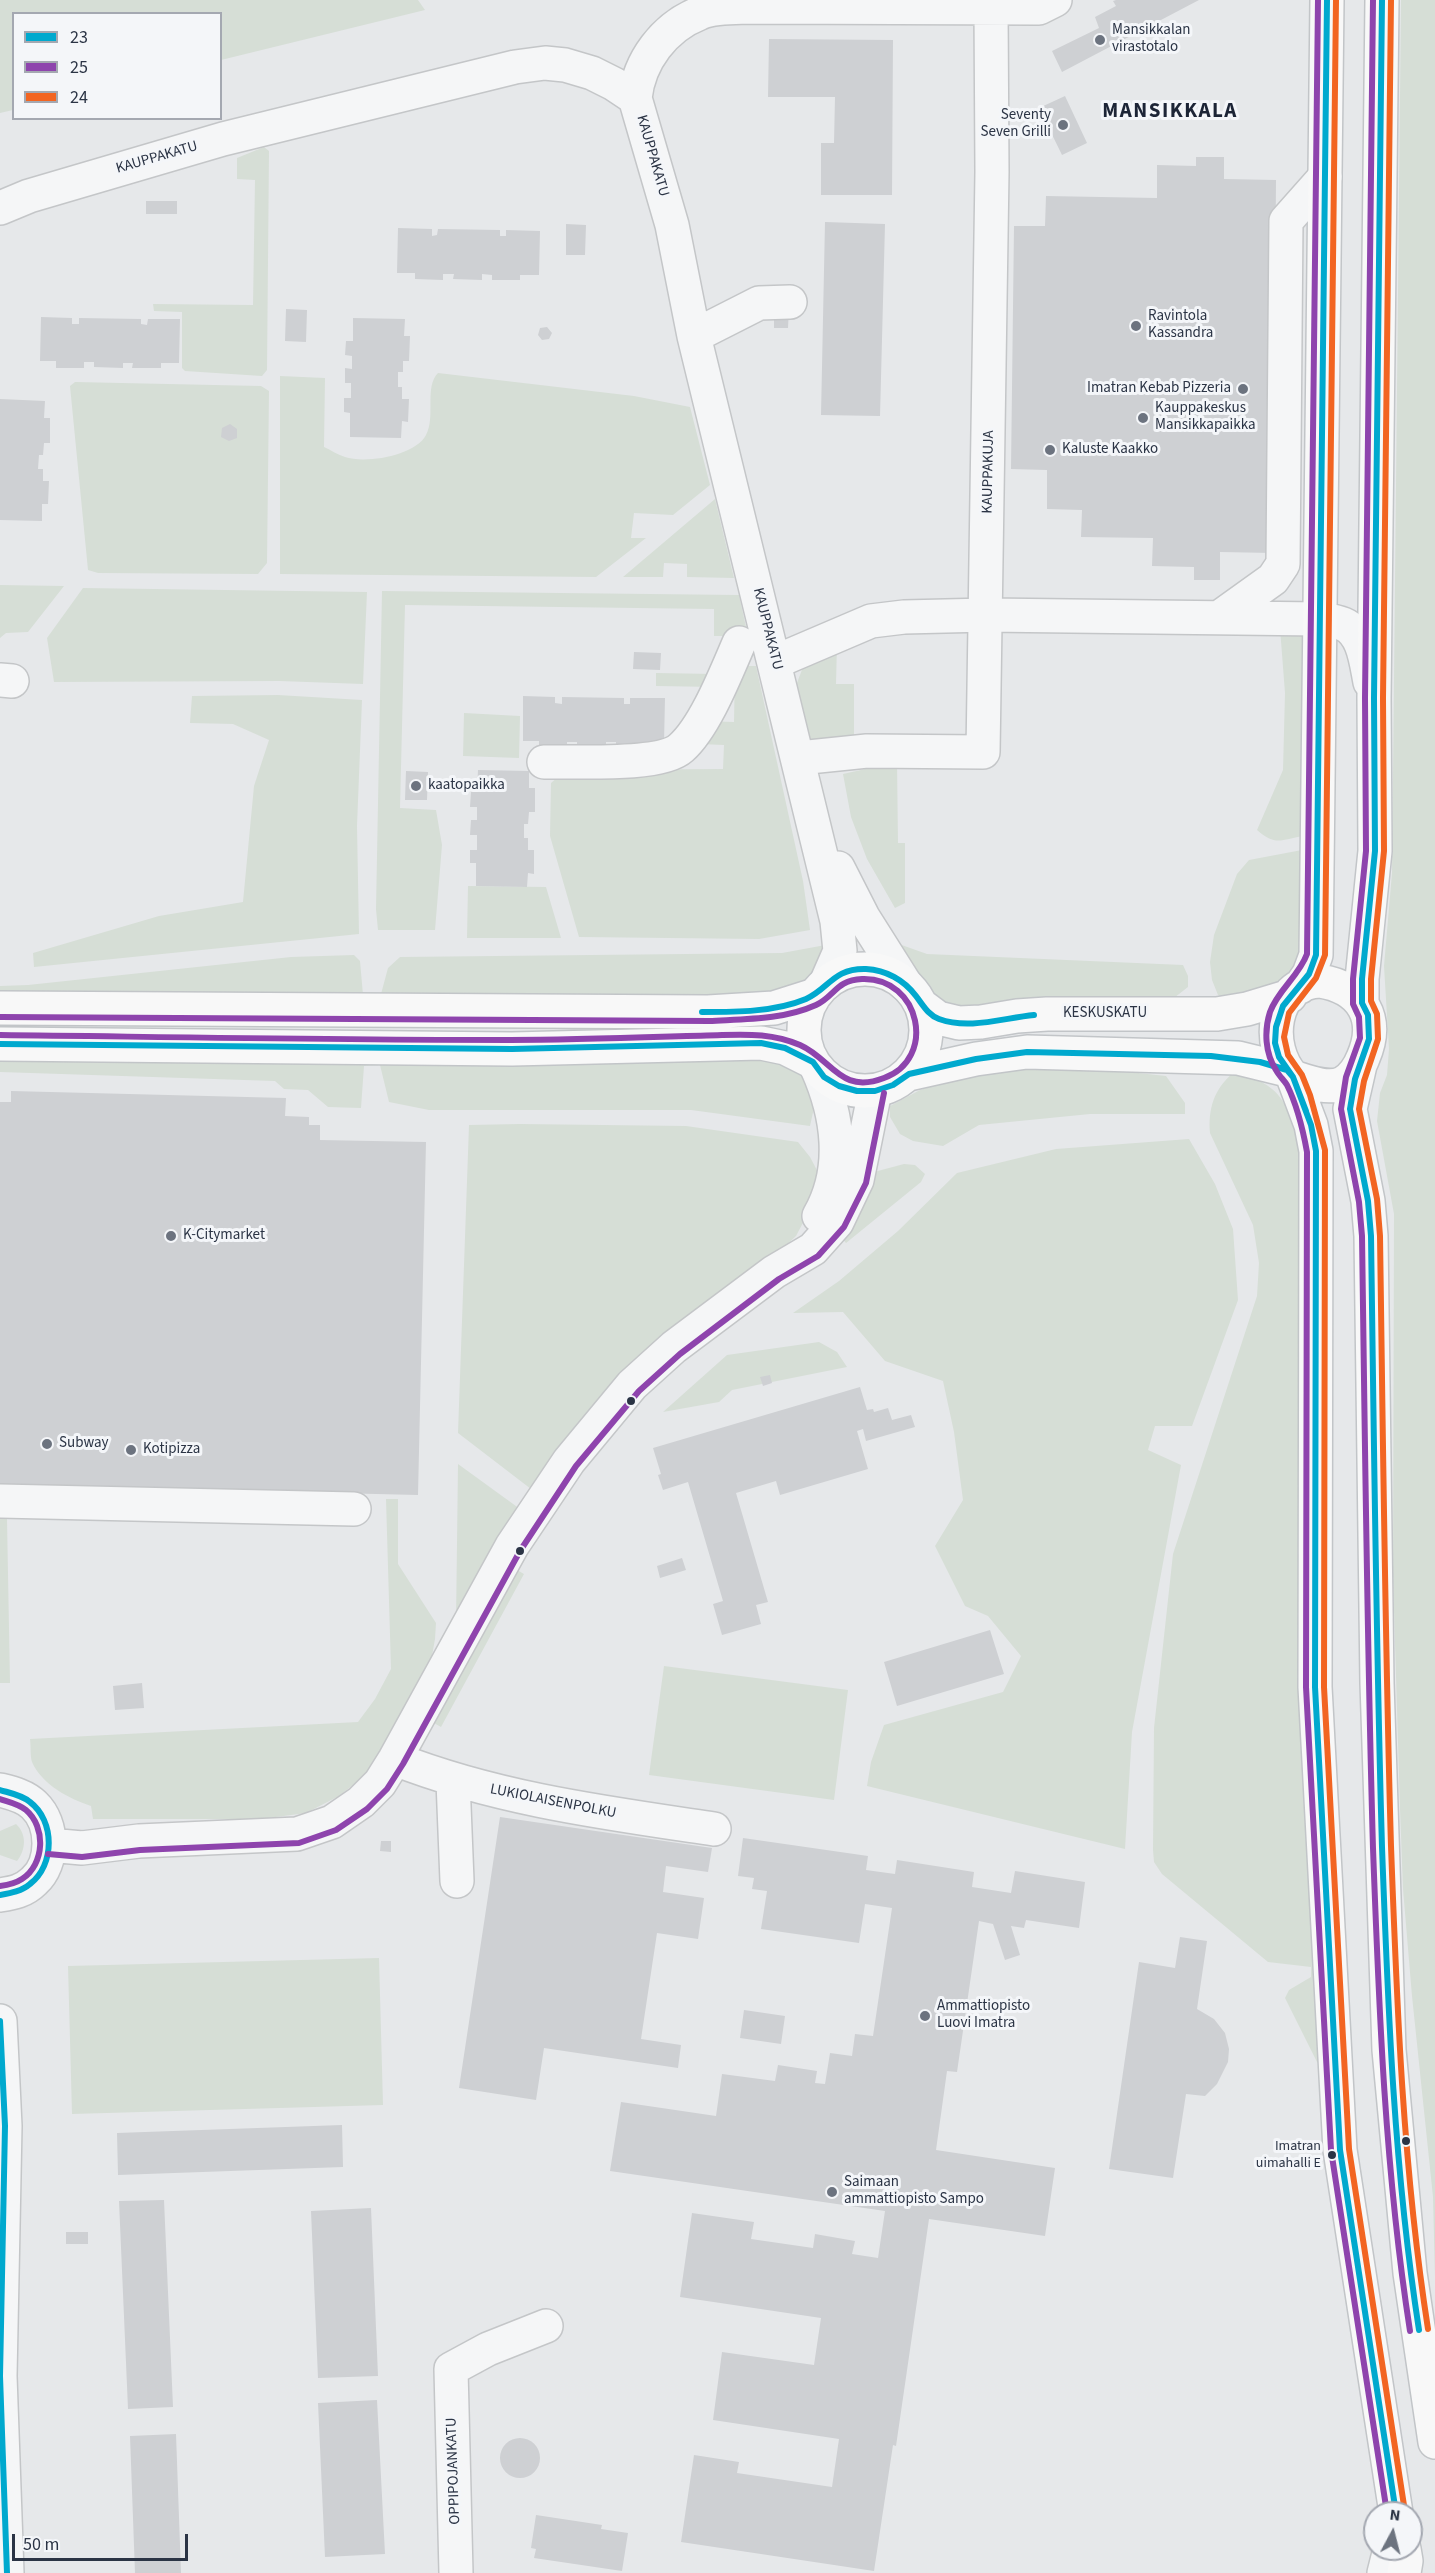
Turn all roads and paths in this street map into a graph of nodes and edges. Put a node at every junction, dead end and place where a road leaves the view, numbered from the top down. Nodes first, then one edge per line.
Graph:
1 (1055, 0) edge
2 (1327, 0) edge
3 (1382, 0) edge
4 (991, 8) junction
5 (635, 98) junction
6 (1325, 177) junction
7 (0, 208) edge
8 (790, 302) dead end
9 (694, 336) junction
10 (987, 615) junction
11 (1220, 617) junction
12 (1320, 619) junction
13 (739, 643) dead end
14 (775, 662) junction
15 (1374, 698) junction
16 (799, 758) junction
17 (544, 762) dead end
18 (815, 824) junction
19 (821, 989) junction
20 (1295, 991) junction
21 (914, 996) junction
22 (1362, 1003) junction
23 (0, 1008) edge
24 (0, 1044) edge
25 (815, 1065) junction
26 (1360, 1065) junction
27 (909, 1074) junction
28 (1290, 1074) junction
29 (874, 1091) junction
30 (774, 1272) junction
31 (0, 1501) edge
32 (354, 1509) dead end
33 (395, 1759) junction
34 (453, 1781) junction
35 (0, 1790) edge
36 (714, 1828) dead end
37 (49, 1845) junction
38 (457, 1881) dead end
39 (0, 1895) edge
40 (0, 2021) edge
41 (2, 2074) edge
42 (546, 2326) dead end
43 (1435, 2442) edge
44 (2, 2489) edge
45 (1394, 2501) edge
46 (7, 2573) edge
47 (456, 2573) edge

1 - 4 street
2 - 6 main road
3 - 15 main road
4 - 5 street
4 - 10 street, KAUPPAKUJA
5 - 7 street, KAUPPAKATU
5 - 9 street, KAUPPAKATU
6 - 11 street
6 - 12 main road
8 - 9 street
9 - 14 street, KAUPPAKATU
10 - 11 street
10 - 14 street
10 - 16 street, KAUPPAKUJA
11 - 12 street
12 - 15 street
12 - 20 main road
13 - 17 street
14 - 16 street, KAUPPAKATU
15 - 22 main road
16 - 18 street, KAUPPAKATU
18 - 19 street, KAUPPAKATU
18 - 21 street, KAUPPAKATU
19 - 21 main road
19 - 23 main road
19 - 25 main road
20 - 21 main road, KESKUSKATU
20 - 22 main road
20 - 28 main road
21 - 27 main road
22 - 26 main road
24 - 25 main road
25 - 29 main road
25 - 30 street
26 - 28 main road
26 - 43 main road
27 - 28 main road
27 - 29 main road
28 - 45 main road
29 - 30 street
30 - 33 street
31 - 32 street
33 - 34 street, LUKIOLAISENPOLKU
33 - 37 street
34 - 36 street, LUKIOLAISENPOLKU
34 - 38 street
35 - 37 street
37 - 39 street
40 - 41 street
41 - 44 street
42 - 47 street, OPPIPOJANKATU
44 - 46 street

